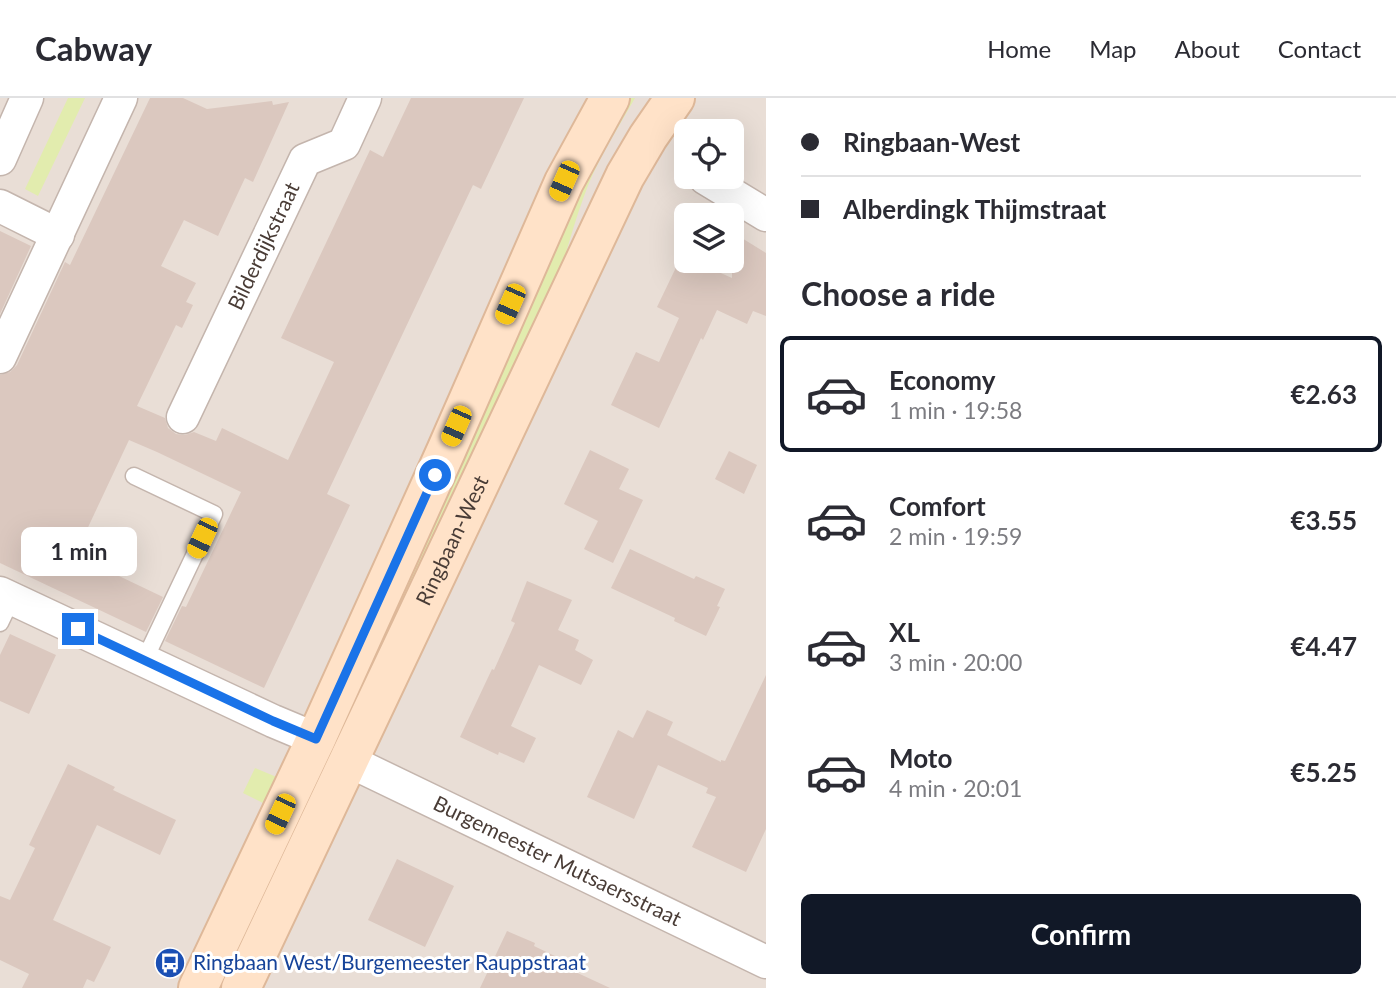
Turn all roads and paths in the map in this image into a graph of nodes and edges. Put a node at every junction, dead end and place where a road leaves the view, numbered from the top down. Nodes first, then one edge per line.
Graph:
1 (27, 98) edge
2 (121, 98) edge
3 (365, 98) edge
4 (610, 98) edge
5 (675, 98) edge
6 (0, 159) edge
7 (723, 189) edge
8 (0, 205) edge
9 (766, 215) edge
10 (58, 235) junction
11 (0, 357) edge
12 (183, 417) dead end
13 (134, 476) dead end
14 (4, 605) edge
15 (144, 661) junction
16 (316, 739) junction
17 (349, 761) junction
18 (766, 962) edge
19 (198, 988) edge
20 (241, 988) edge

1 - 6 street
2 - 10 street
3 - 12 street, Bilderdijkstraat
4 - 16 main road, Ringbaan-West
5 - 17 main road, Ringbaan-West
7 - 9 street
8 - 10 street
10 - 11 street
13 - 15 lane
14 - 15 street
15 - 16 street
16 - 19 main road, Ringbaan-West
17 - 18 street, Burgemeester Mutsaersstraat
17 - 20 main road, Ringbaan-West

